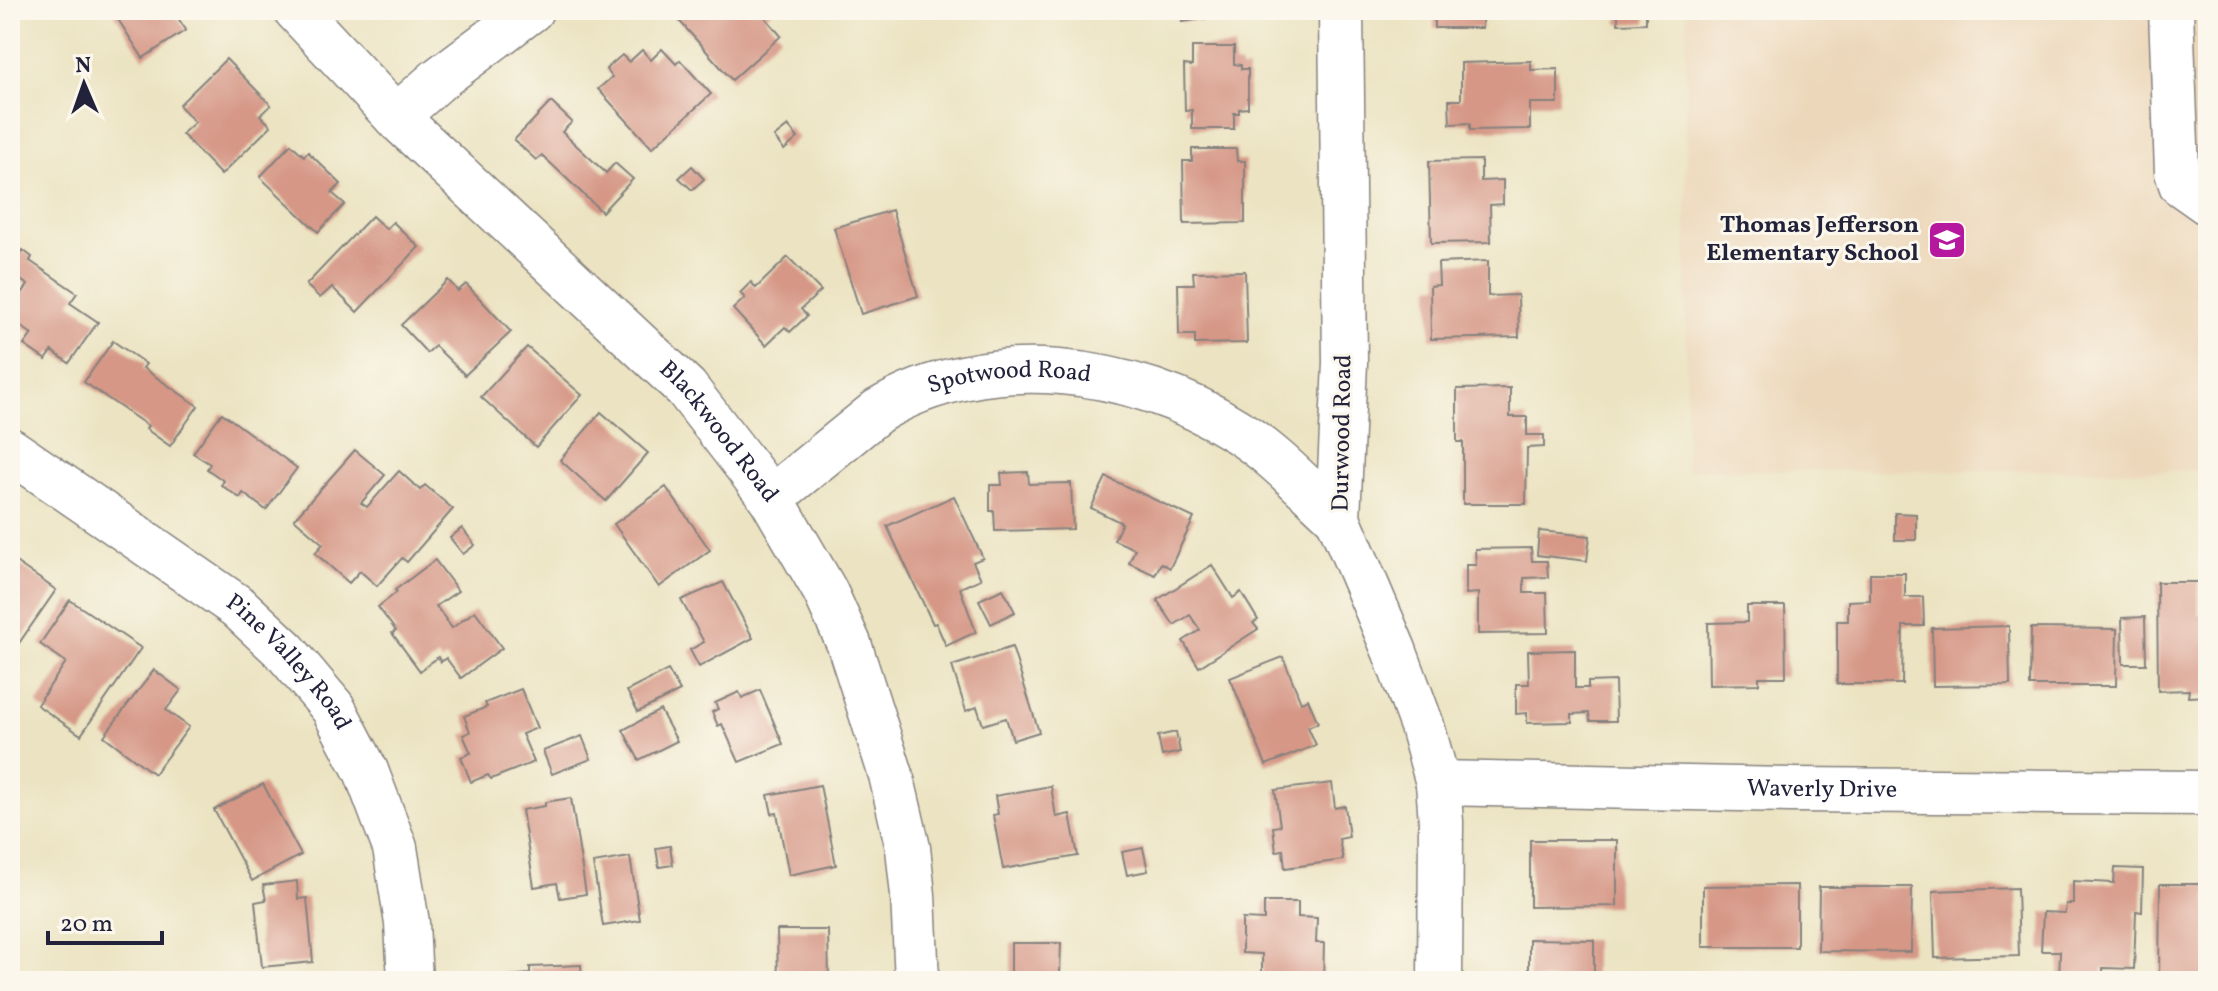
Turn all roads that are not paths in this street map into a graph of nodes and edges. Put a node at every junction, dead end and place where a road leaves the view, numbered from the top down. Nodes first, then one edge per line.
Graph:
1 (296, 10) edge
2 (531, 10) edge
3 (1341, 10) edge
4 (2171, 10) edge
5 (396, 117) junction
6 (2208, 203) edge
7 (10, 450) edge
8 (771, 498) junction
9 (1338, 518) junction
10 (1438, 783) junction
11 (2208, 793) edge
12 (410, 981) edge
13 (917, 981) edge
14 (1440, 981) edge

1 - 5 street, Blackwood Road
2 - 5 street
3 - 9 street, Durwood Road
4 - 6 street
5 - 8 street, Blackwood Road
7 - 12 street, Pine Valley Road
8 - 9 street, Spotwood Road
8 - 13 street, Blackwood Road
9 - 10 street, Durwood Road
10 - 11 street, Waverly Drive
10 - 14 street, Durwood Road

